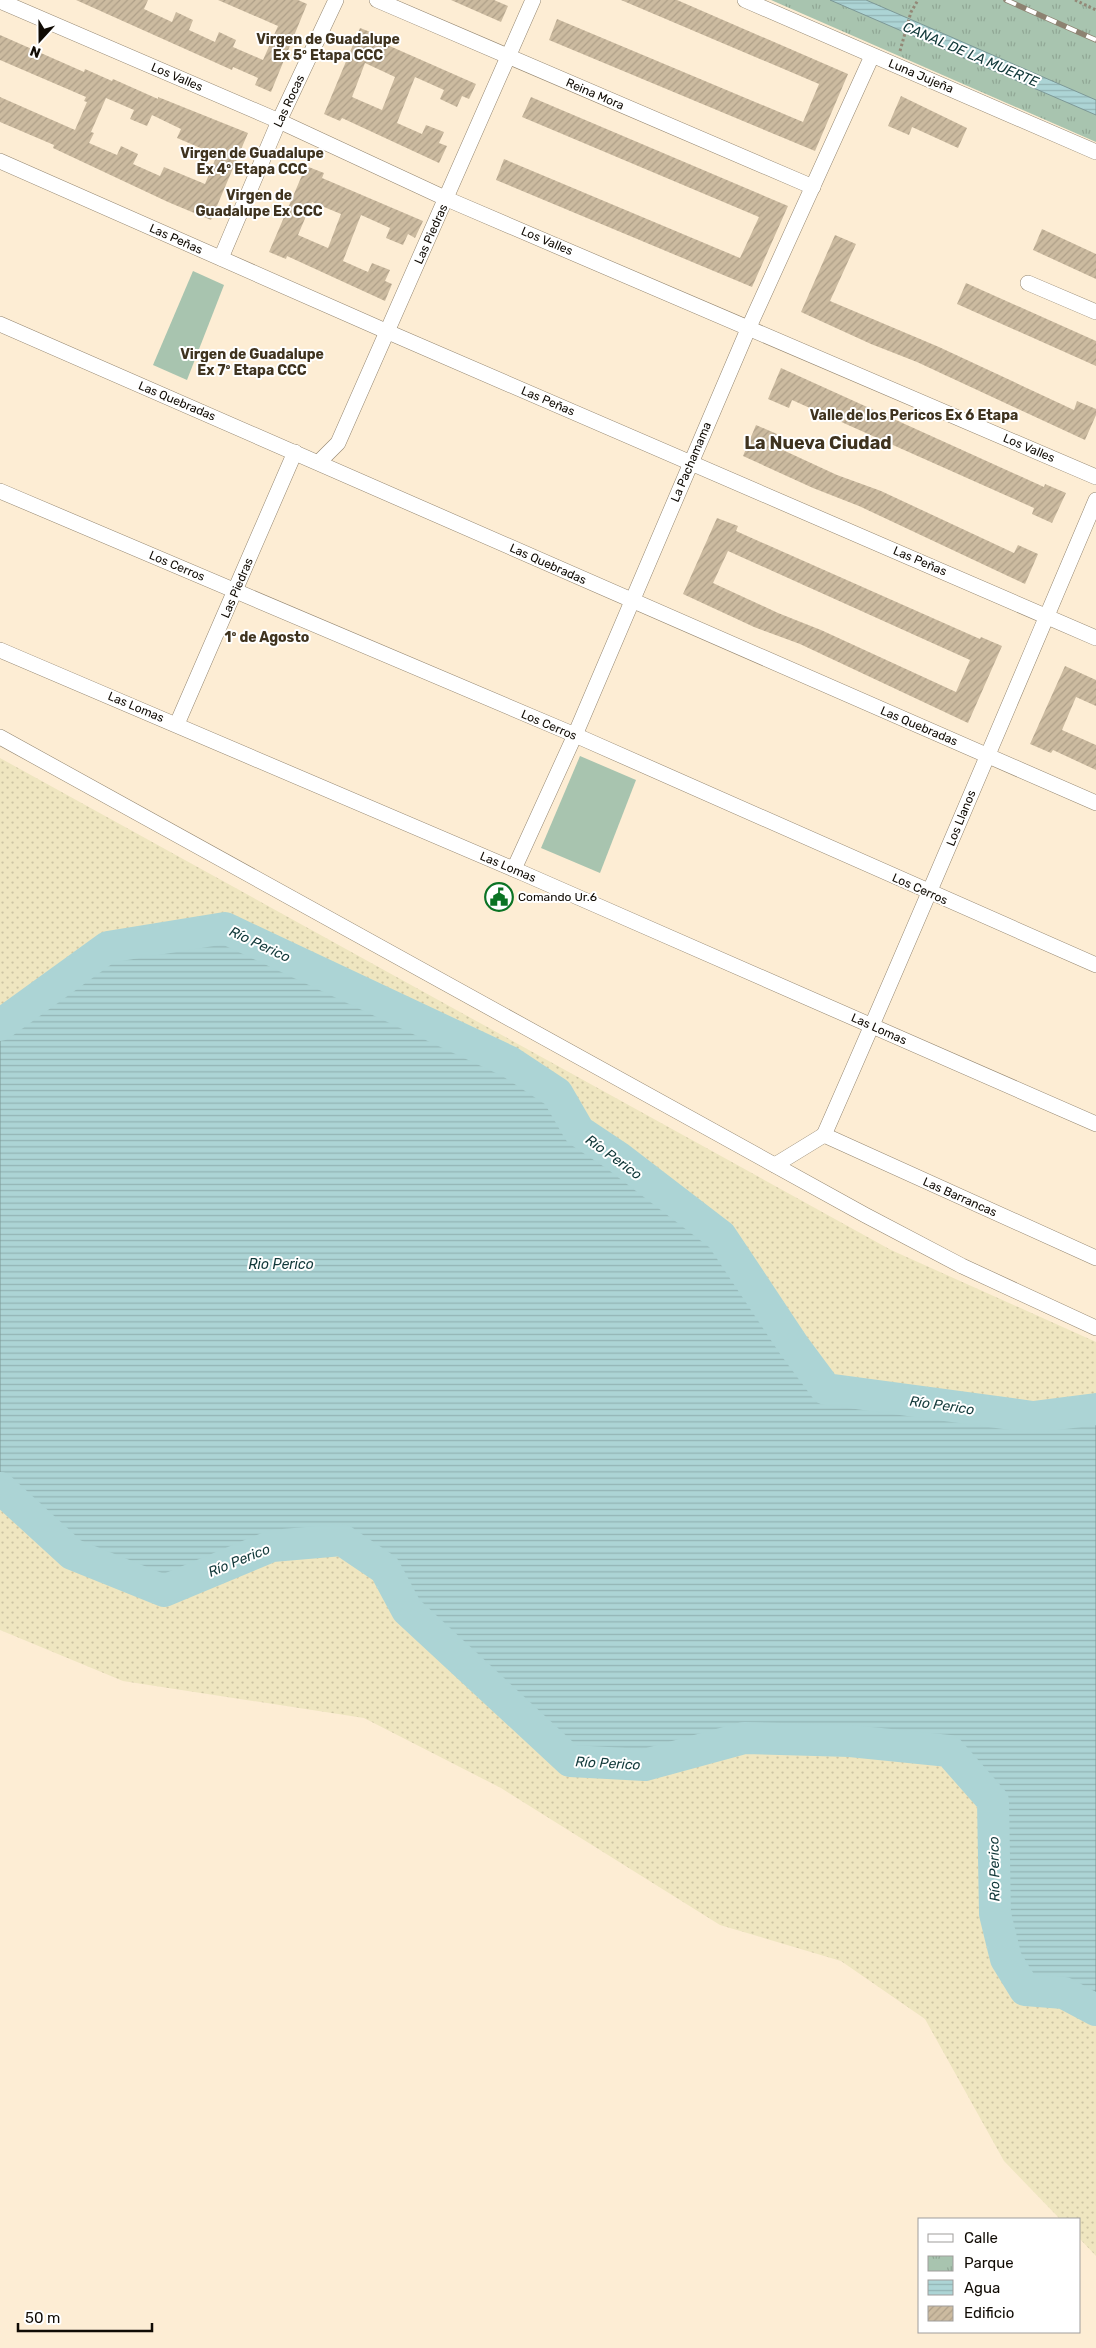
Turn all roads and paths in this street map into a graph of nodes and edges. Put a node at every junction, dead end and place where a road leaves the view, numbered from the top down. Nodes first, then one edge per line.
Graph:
1 (0, 0) edge
2 (336, 0) edge
3 (377, 0) edge
4 (533, 0) edge
5 (745, 0) edge
6 (918, 0) edge
7 (1075, 0) edge
8 (1096, 10) edge
9 (902, 36) dead end
10 (872, 56) junction
11 (508, 57) junction
12 (279, 121) junction
13 (1096, 152) edge
14 (0, 161) edge
15 (813, 187) junction
16 (447, 199) junction
17 (220, 258) junction
18 (1028, 283) dead end
19 (1096, 312) edge
20 (0, 324) edge
21 (749, 327) junction
22 (388, 332) junction
23 (295, 452) junction
24 (320, 462) junction
25 (691, 462) junction
26 (1096, 477) edge
27 (0, 491) edge
28 (1096, 500) edge
29 (236, 591) junction
30 (632, 601) junction
31 (1047, 616) junction
32 (1096, 638) edge
33 (0, 650) edge
34 (177, 724) junction
35 (574, 735) junction
36 (0, 736) edge
37 (986, 754) junction
38 (1096, 804) edge
39 (514, 869) junction
40 (930, 893) junction
41 (1096, 965) edge
42 (872, 1026) junction
43 (1096, 1124) edge
44 (824, 1135) junction
45 (775, 1165) junction
46 (1096, 1258) edge
47 (1096, 1328) edge

1 - 12 street, Los Valles
2 - 12 street, Las Rocas
3 - 11 street, Reina Mora
4 - 11 street, Las Piedras
5 - 10 street, Luna Jujeña
6 - 9 path
7 - 8 path
10 - 13 street, Luna Jujeña
10 - 15 street, La Pachamama
11 - 15 street, Reina Mora
11 - 16 street, Las Piedras
12 - 16 street, Los Valles
12 - 17 street, Las Rocas
14 - 17 street, Las Peñas
15 - 21 street, La Pachamama
16 - 21 street, Los Valles
16 - 22 street, Las Piedras
17 - 22 street, Las Peñas
18 - 19 street
20 - 23 street, Las Quebradas
21 - 25 street, La Pachamama
21 - 26 street, Los Valles
22 - 24 street, Las Piedras
22 - 25 street, Las Peñas
23 - 24 street, Las Quebradas
23 - 29 street, Las Piedras
24 - 30 street, Las Quebradas
25 - 30 street, La Pachamama
25 - 31 street, Las Peñas
27 - 29 street, Los Cerros
28 - 31 street, Los Llanos
29 - 34 street, Las Piedras
29 - 35 street, Los Cerros
30 - 35 street, La Pachamama
30 - 37 street, Las Quebradas
31 - 32 street, Las Peñas
31 - 37 street, Los Llanos
33 - 34 street, Las Lomas
34 - 39 street, Las Lomas
35 - 39 street, La Pachamama
35 - 40 street, Los Cerros
36 - 45 street
37 - 38 street, Las Quebradas
37 - 40 street, Los Llanos
39 - 42 street, Las Lomas
40 - 41 street, Los Cerros
40 - 42 street, Los Llanos
42 - 43 street, Las Lomas
42 - 44 street, Los Llanos
44 - 45 street
44 - 46 street, Las Barrancas
45 - 47 street

